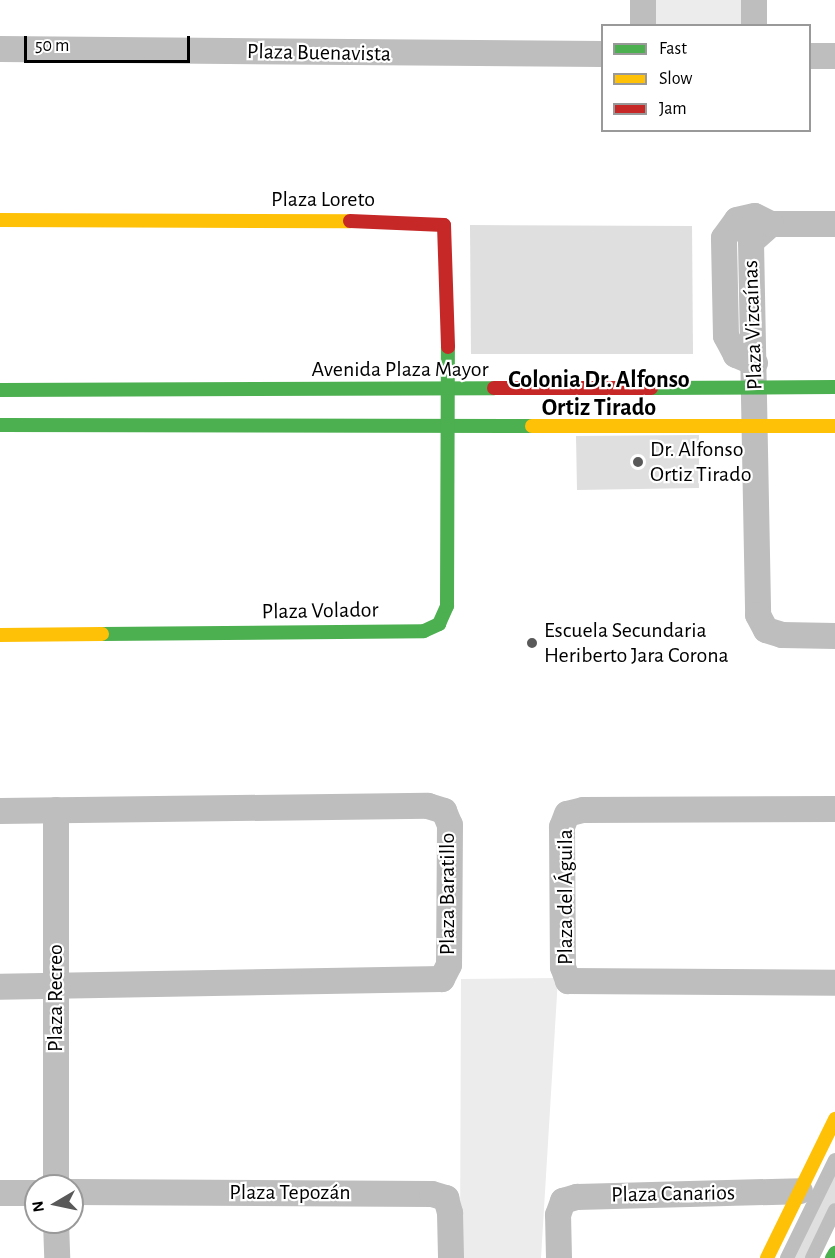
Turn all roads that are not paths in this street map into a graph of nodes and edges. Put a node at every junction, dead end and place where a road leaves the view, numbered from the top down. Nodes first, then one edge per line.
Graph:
1 (643, 0) edge
2 (754, 0) edge
3 (643, 24) edge
4 (754, 24) edge
5 (0, 49) edge
6 (601, 54) edge
7 (811, 56) edge
8 (835, 56) edge
9 (0, 220) edge
10 (835, 224) edge
11 (755, 375) junction
12 (835, 387) edge
13 (0, 390) edge
14 (446, 392) junction
15 (0, 425) edge
16 (447, 425) junction
17 (835, 426) edge
18 (757, 427) junction
19 (0, 635) edge
20 (835, 636) edge
21 (835, 809) edge
22 (56, 810) junction
23 (0, 811) edge
24 (835, 983) edge
25 (56, 985) junction
26 (0, 987) edge
27 (835, 1119) edge
28 (835, 1160) edge
29 (56, 1174) edge
30 (800, 1191) junction
31 (84, 1192) edge
32 (0, 1193) edge
33 (24, 1193) edge
34 (835, 1210) edge
35 (56, 1234) edge
36 (835, 1253) edge
37 (57, 1258) edge
38 (451, 1258) edge
39 (559, 1258) edge
40 (767, 1258) edge
41 (787, 1258) edge
42 (812, 1258) edge
43 (832, 1258) edge

1 - 3 street
2 - 4 street
5 - 6 street, Plaza Buenavista
7 - 8 street
9 - 14 street, Plaza Loreto
10 - 11 street, Plaza Vizcaínas
11 - 12 street, Avenida Plaza Mayor
11 - 14 street, Avenida Plaza Mayor
11 - 18 street, Plaza Vizcaínas
13 - 14 street, Avenida Plaza Mayor
14 - 16 street, Plaza Loreto
15 - 16 street
16 - 18 street
16 - 19 street, Plaza Volador
17 - 18 street
18 - 20 street, Plaza Vizcaínas
21 - 24 street, Plaza del Águila
22 - 23 street, Plaza Baratillo
22 - 25 street, Plaza Recreo
22 - 25 street, Plaza Baratillo
25 - 26 street, Plaza Baratillo
25 - 29 street, Plaza Recreo
27 - 30 street
28 - 41 lane
30 - 39 street, Plaza Canarios
30 - 40 street
31 - 38 street, Plaza Tepozán
32 - 33 street
34 - 42 lane
35 - 37 street
36 - 43 street

